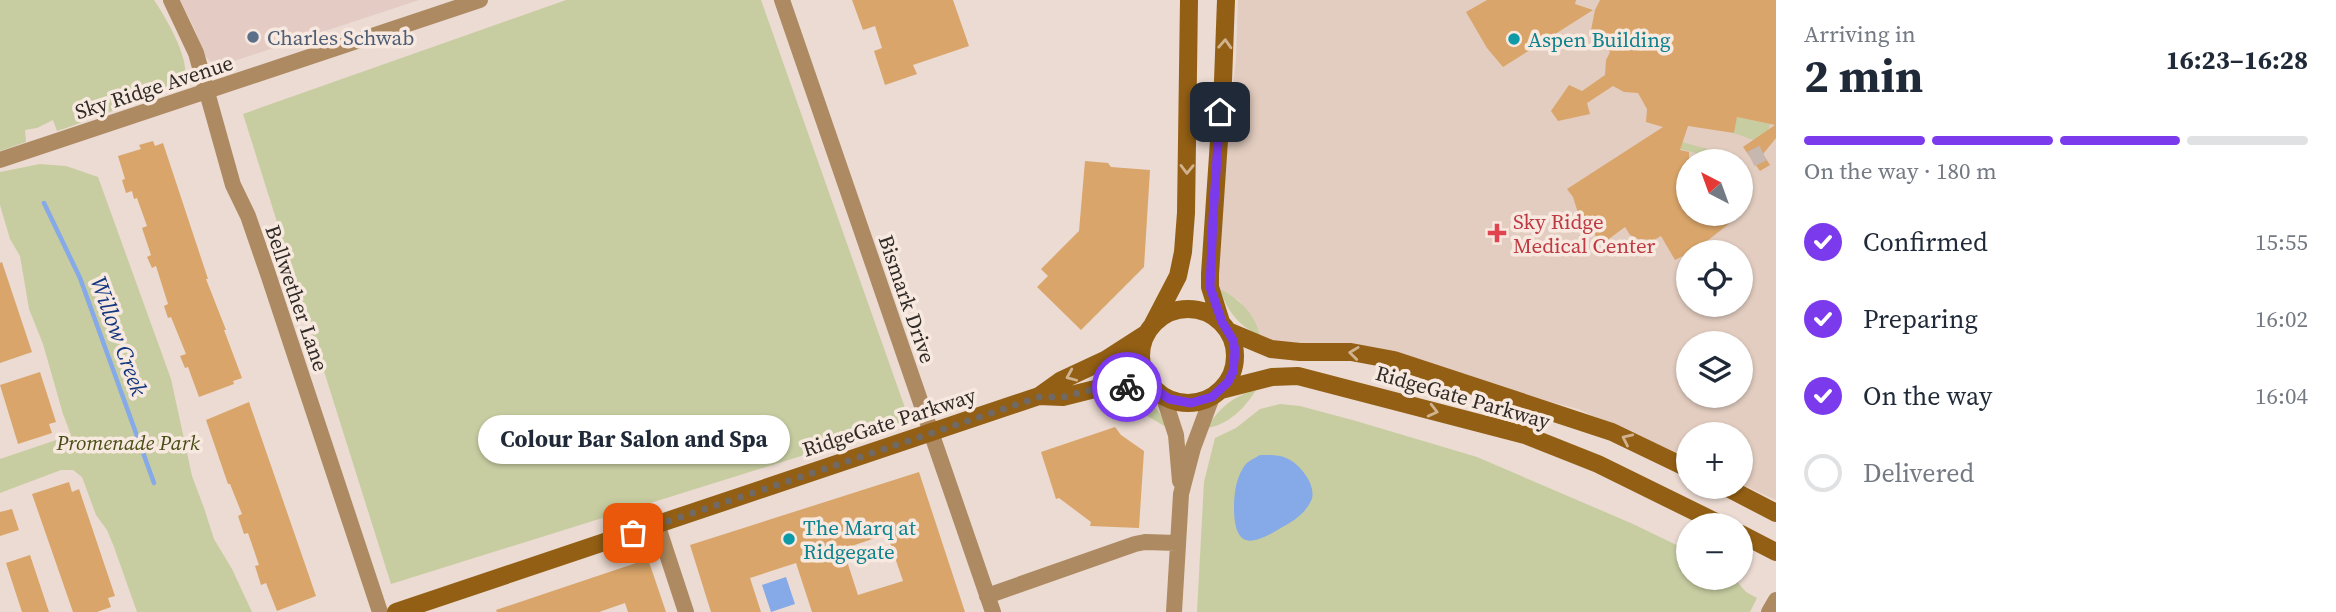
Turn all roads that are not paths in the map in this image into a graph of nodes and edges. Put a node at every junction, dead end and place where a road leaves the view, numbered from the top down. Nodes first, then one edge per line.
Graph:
1 (171, 0) edge
2 (480, 0) edge
3 (782, 0) edge
4 (1189, 0) edge
5 (1226, 0) edge
6 (206, 93) junction
7 (0, 160) edge
8 (1225, 326) junction
9 (1150, 328) junction
10 (1159, 392) junction
11 (1216, 393) junction
12 (1039, 397) junction
13 (930, 432) junction
14 (1676, 463) edge
15 (1181, 494) junction
16 (1749, 499) edge
17 (1698, 513) edge
18 (1776, 513) edge
19 (657, 524) junction
20 (1753, 540) edge
21 (1177, 543) junction
22 (1776, 552) edge
23 (987, 596) junction
24 (1776, 600) edge
25 (380, 612) edge
26 (396, 612) edge
27 (686, 612) edge
28 (993, 612) edge
29 (1174, 612) edge
30 (1769, 612) edge

1 - 6 street, Bellwether Lane
2 - 6 street, Sky Ridge Avenue
3 - 13 street, Bismark Drive
4 -> 9 main road
8 -> 5 main road
6 - 7 street, Sky Ridge Avenue
6 - 25 street, Bellwether Lane
8 - 9 main road, RidgeGate Parkway
8 - 11 main road
14 -> 8 main road, RidgeGate Parkway
9 - 10 main road
9 -> 12 main road, RidgeGate Parkway
10 - 11 main road, RidgeGate Parkway
10 - 12 main road, RidgeGate Parkway
10 - 15 street
11 - 15 street
11 -> 17 main road, RidgeGate Parkway
12 - 13 main road, RidgeGate Parkway
13 - 19 main road, RidgeGate Parkway
13 - 23 street, Bismark Drive
15 - 21 street
16 - 18 main road
19 - 26 main road, RidgeGate Parkway
19 - 27 street
20 - 22 main road
21 - 23 street
21 - 29 street
23 - 28 street, Bismark Drive
24 - 30 street

